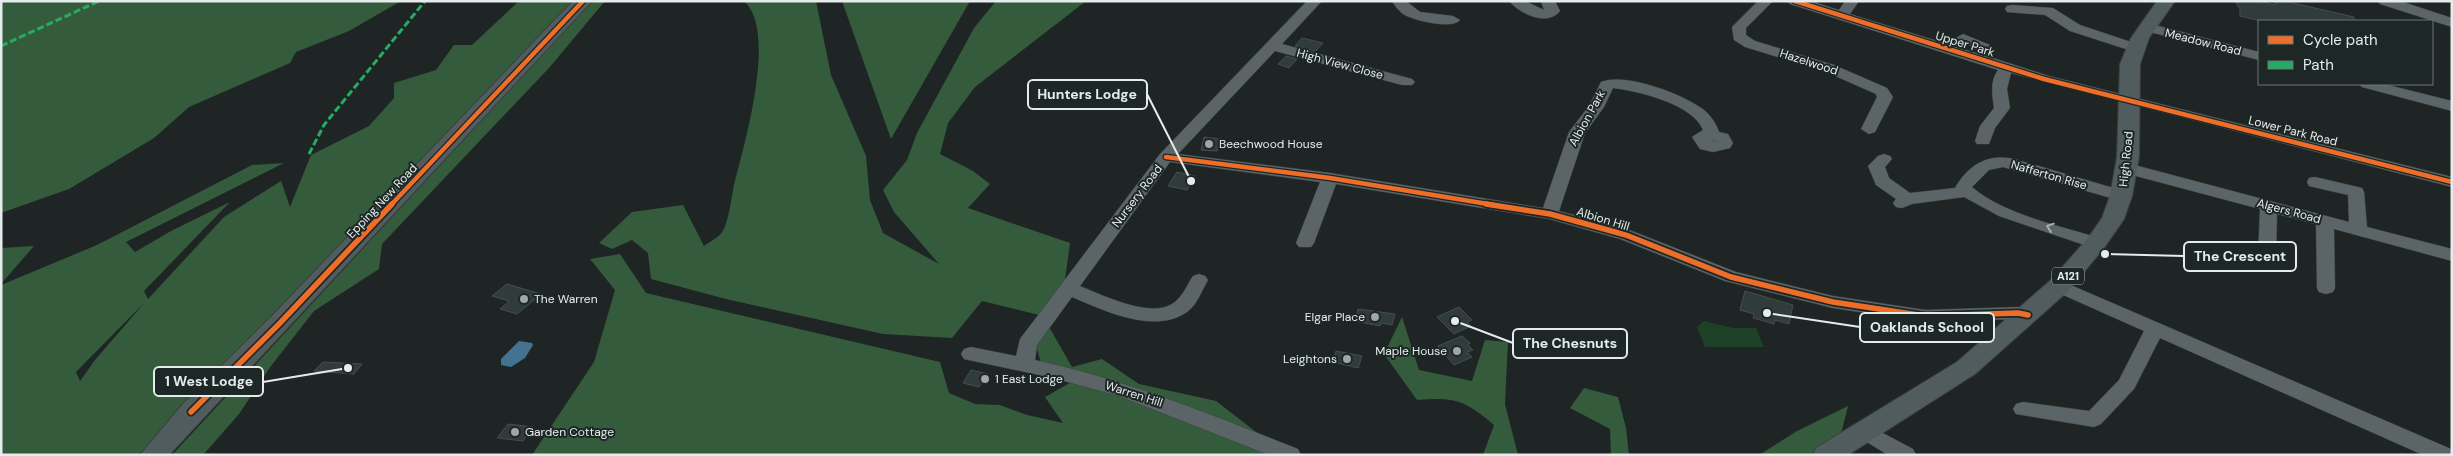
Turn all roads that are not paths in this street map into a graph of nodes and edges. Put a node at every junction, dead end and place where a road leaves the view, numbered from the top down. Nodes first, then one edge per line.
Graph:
1 (583, 1) edge
2 (1315, 1) edge
3 (1400, 1) edge
4 (1516, 1) edge
5 (1548, 1) edge
6 (1766, 1) edge
7 (1795, 1) edge
8 (1852, 1) edge
9 (2166, 1) edge
10 (2384, 1) edge
11 (2012, 9) dead end
12 (1841, 17) junction
13 (1453, 20) dead end
14 (2452, 23) edge
15 (2147, 27) junction
16 (1963, 38) dead end
17 (1274, 46) junction
18 (2135, 48) junction
19 (2258, 56) edge
20 (1982, 60) junction
21 (2008, 67) junction
22 (1407, 82) dead end
23 (2371, 85) edge
24 (2130, 100) junction
25 (2452, 106) edge
26 (1869, 130) dead end
27 (1712, 134) dead end
28 (1983, 141) dead end
29 (1166, 157) junction
30 (1884, 159) dead end
31 (2127, 168) junction
32 (1330, 178) junction
33 (2315, 182) dead end
34 (2452, 182) edge
35 (1966, 192) junction
36 (2121, 196) junction
37 (2269, 206) junction
38 (1550, 214) junction
39 (2325, 221) junction
40 (2358, 230) junction
41 (1305, 243) dead end
42 (2096, 243) junction
43 (2452, 255) edge
44 (2248, 263) dead end
45 (1199, 280) dead end
46 (2060, 286) junction
47 (2326, 288) dead end
48 (1069, 289) junction
49 (2028, 315) junction
50 (2155, 329) junction
51 (971, 354) dead end
52 (1025, 364) junction
53 (2023, 410) dead end
54 (1864, 431) junction
55 (153, 455) edge
56 (1291, 455) edge
57 (1826, 455) edge
58 (1906, 455) edge
59 (2444, 455) edge

1 - 55 main road, Epping New Road
2 - 17 street, Nursery Road
3 - 13 street
4 - 5 street
6 - 26 street, Hazelwood
7 - 12 street, Upper Park
8 - 12 street
9 - 15 main road, High Road / A121
10 - 14 street
11 - 18 street
12 - 20 street, Upper Park
15 - 18 main road, High Road / A121
15 - 19 street, Meadow Road
16 - 20 street
17 - 22 street, High View Close
17 - 29 street, Nursery Road
18 - 24 main road, High Road / A121
20 - 21 street, Upper Park
21 - 24 street, Upper Park
21 - 28 street
23 - 25 street
24 - 31 main road, High Road / A121
24 - 34 street, Lower Park Road
27 - 38 street, Albion Park
29 - 32 street, Albion Hill
29 - 48 street, Nursery Road
30 - 35 street
31 - 36 main road, High Road / A121
31 - 37 street, Algers Road
32 - 38 street, Albion Hill
32 - 41 street
33 - 40 street
35 - 36 street, Nafferton Rise
42 -> 35 street
36 - 42 main road, High Road / A121
37 - 39 street, Algers Road
37 - 44 street
38 - 49 street, Albion Hill
39 - 40 street, Algers Road
39 - 47 street
40 - 43 street, Algers Road
42 - 46 main road, High Road / A121
45 - 48 street
46 - 49 main road, High Road / A121
46 - 50 street
48 - 52 street, Nursery Road
49 - 54 main road, High Road / A121
50 - 53 street
50 - 59 street
51 - 52 street, Warren Hill
52 - 56 street, Warren Hill
54 - 57 main road, High Road / A121
54 - 58 street

